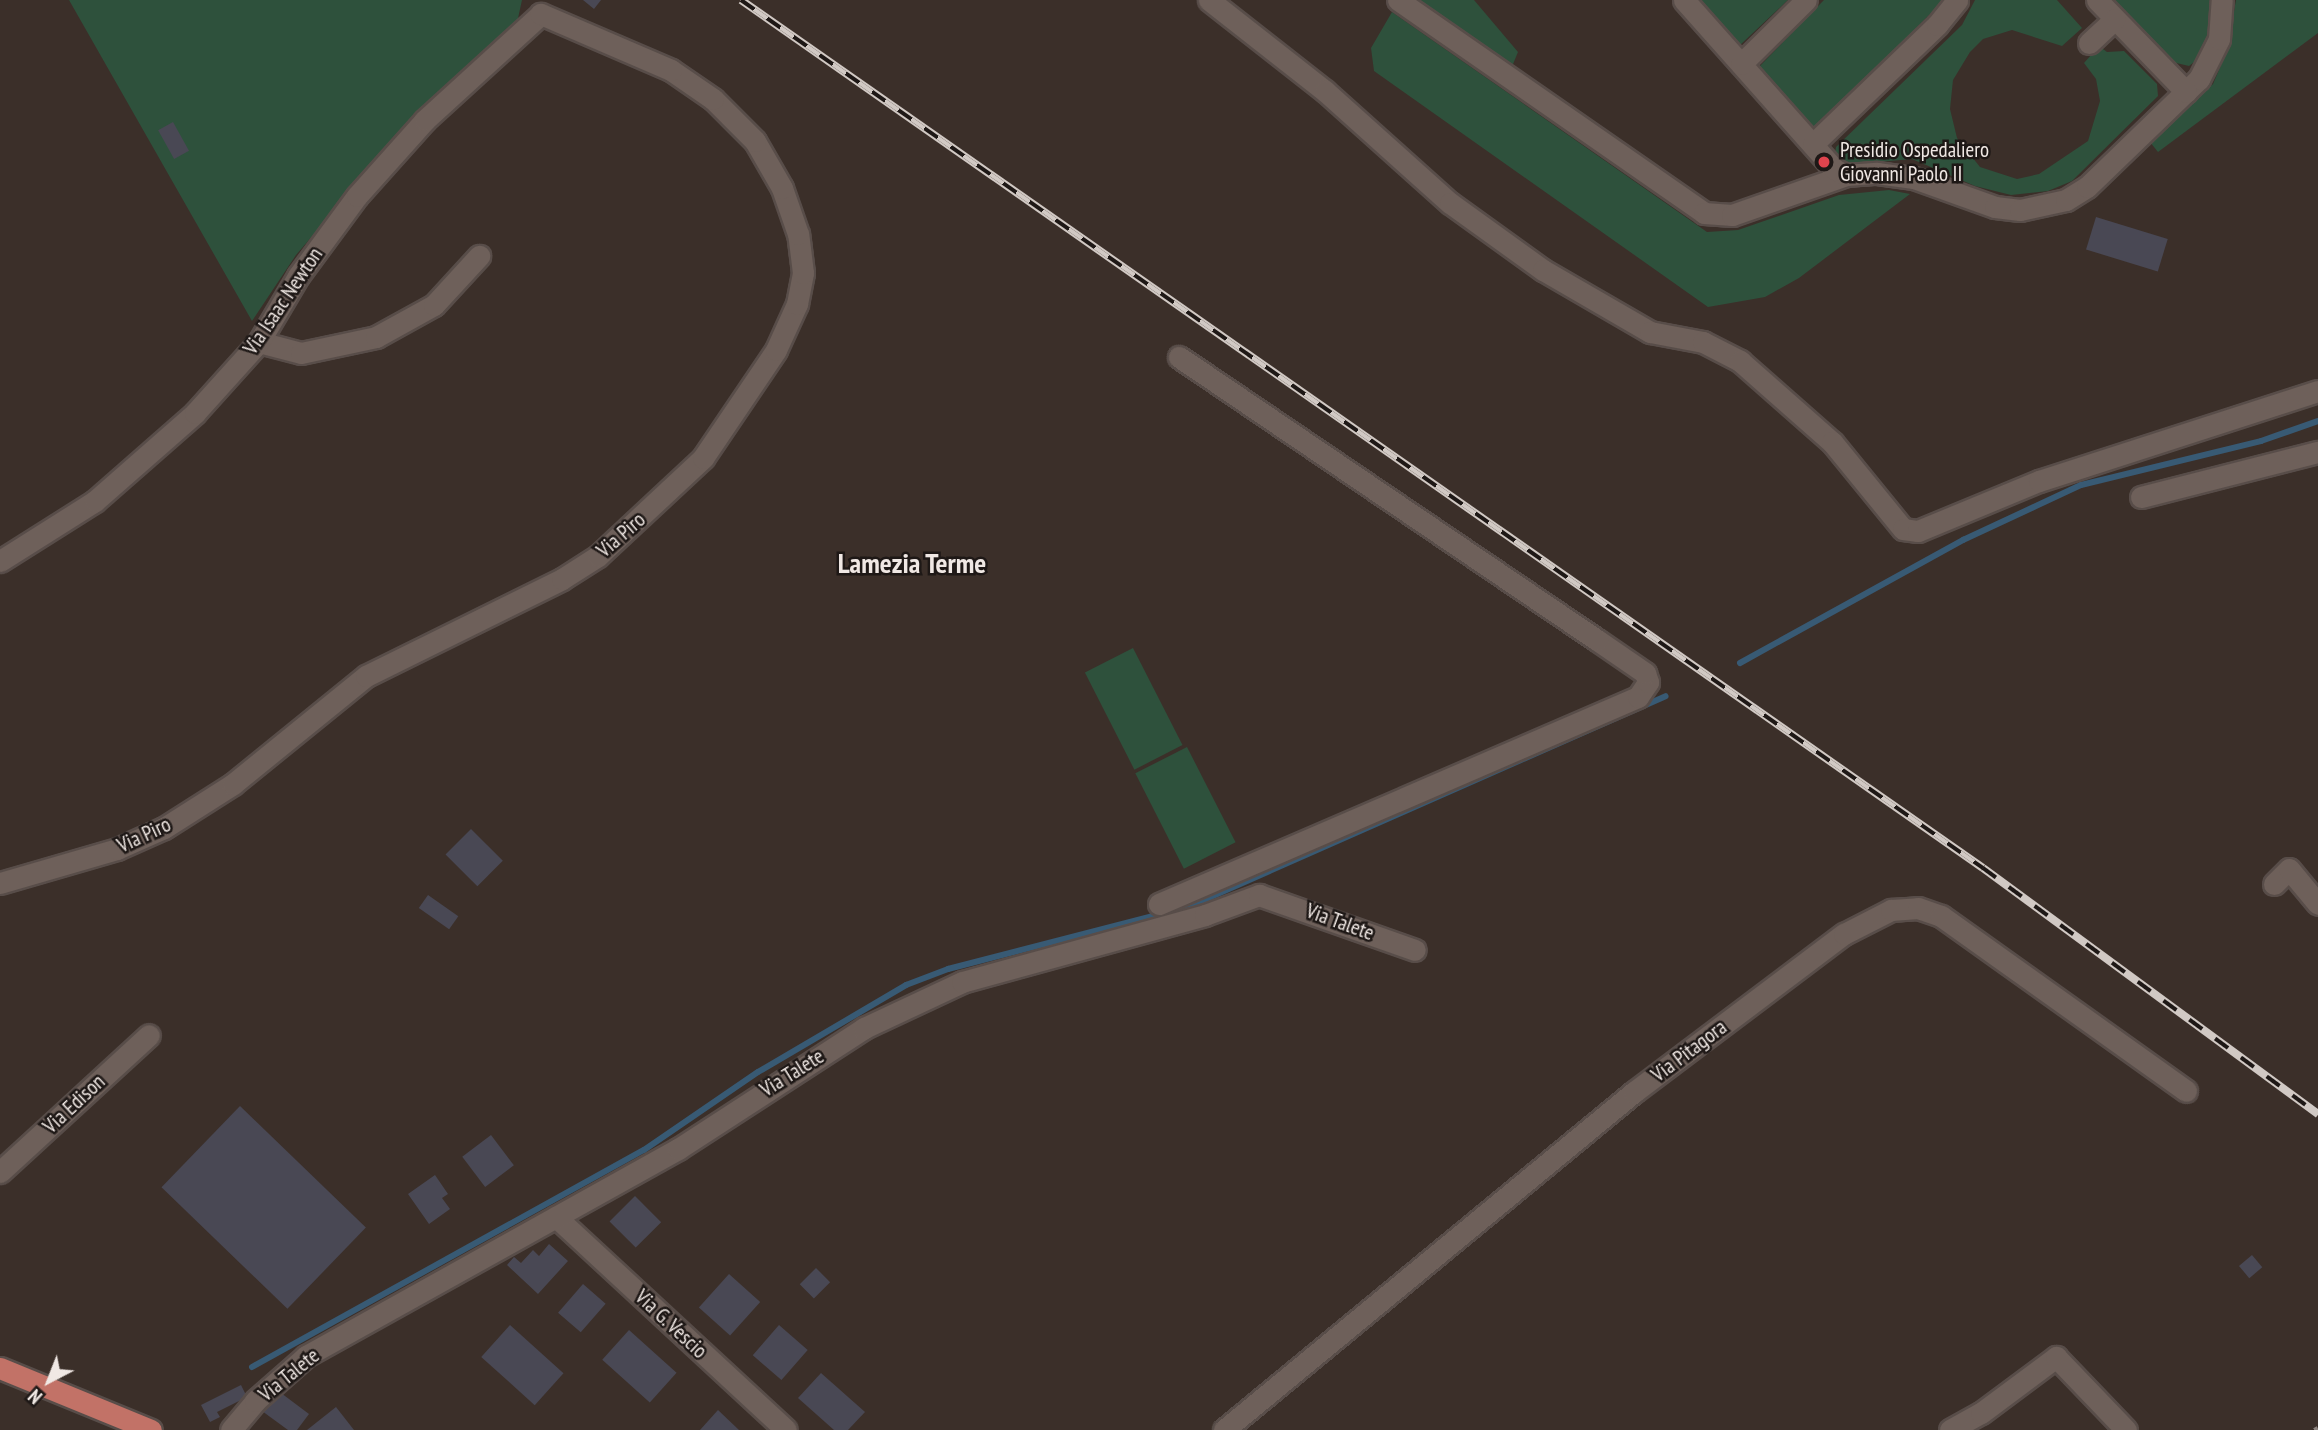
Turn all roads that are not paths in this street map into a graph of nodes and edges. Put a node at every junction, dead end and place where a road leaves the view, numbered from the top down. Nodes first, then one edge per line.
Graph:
1 (1209, 0) edge
2 (1398, 0) edge
3 (1684, 0) edge
4 (1806, 0) edge
5 (1957, 0) edge
6 (2096, 0) edge
7 (2222, 0) edge
8 (540, 7) edge
9 (2115, 19) junction
10 (2089, 43) dead end
11 (1741, 64) junction
12 (2186, 92) junction
13 (1812, 144) junction
14 (1846, 175) junction
15 (479, 256) dead end
16 (259, 342) junction
17 (1179, 357) dead end
18 (2318, 391) edge
19 (2318, 452) edge
20 (2141, 497) dead end
21 (0, 561) edge
22 (1247, 866) junction
23 (0, 883) edge
24 (2274, 884) dead end
25 (1259, 895) junction
26 (1159, 904) dead end
27 (2318, 904) edge
28 (1415, 950) dead end
29 (149, 1035) dead end
30 (2186, 1091) dead end
31 (0, 1172) edge
32 (556, 1217) junction
33 (0, 1368) edge
34 (151, 1430) edge
35 (231, 1430) edge
36 (786, 1430) edge
37 (1224, 1430) edge
38 (1950, 1430) edge
39 (2126, 1430) edge

1 - 18 street
2 - 14 street
3 - 11 street
4 - 11 street
5 - 13 street
6 - 9 street
7 - 12 street
8 - 16 street, Via Isaac Newton
8 - 23 street, Via Piro
9 - 10 street
9 - 12 street
11 - 13 street
12 - 14 street
13 - 14 street
15 - 16 street
16 - 21 street, Via Isaac Newton
17 - 22 street
19 - 20 street
22 - 25 street
22 - 26 street
24 - 27 street
25 - 28 street, Via Talete
25 - 32 street, Via Talete
29 - 31 street, Via Edison
30 - 37 street, Via Pitagora
32 - 35 street, Via Talete
32 - 36 street, Via G. Vescio
33 - 34 main road
38 - 39 street

